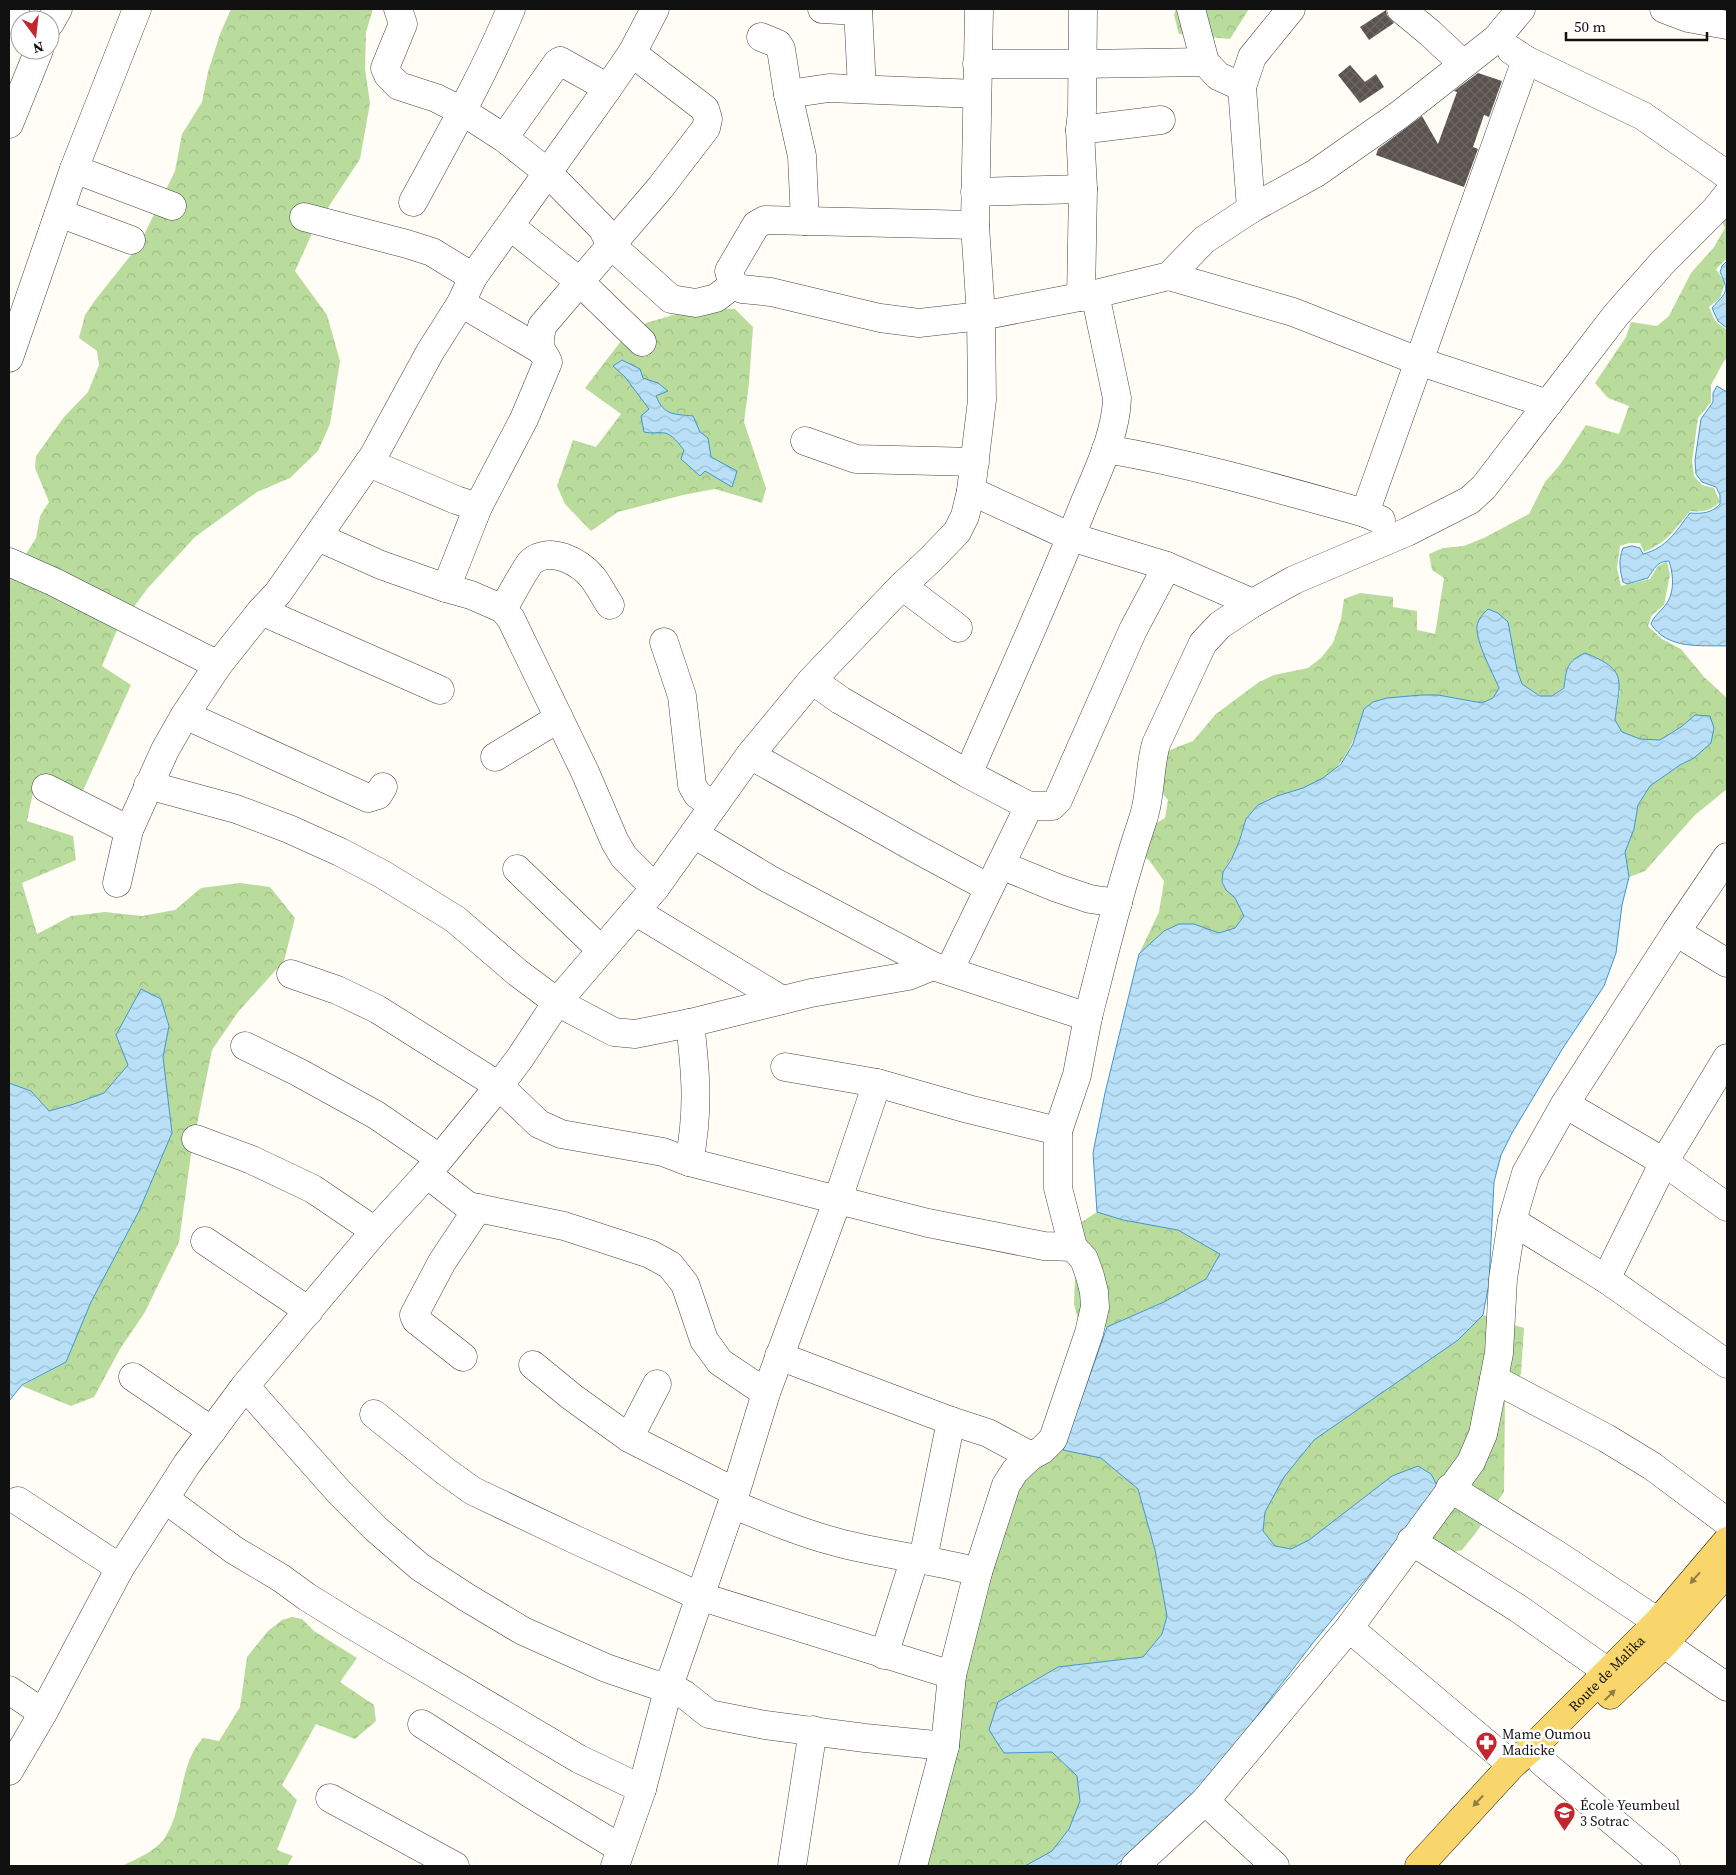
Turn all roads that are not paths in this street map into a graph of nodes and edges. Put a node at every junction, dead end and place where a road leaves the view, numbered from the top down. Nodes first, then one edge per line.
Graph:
1 (136, 9) edge
2 (398, 9) edge
3 (511, 9) edge
4 (822, 9) edge
5 (979, 9) edge
6 (1084, 9) edge
7 (1191, 9) edge
8 (1291, 9) edge
9 (1401, 9) edge
10 (1521, 9) edge
11 (1664, 9) edge
12 (858, 10) edge
13 (647, 11) edge
14 (1727, 25) edge
15 (761, 36) dead end
16 (1496, 40) junction
17 (632, 53) junction
18 (35, 60) edge
19 (1526, 60) junction
20 (1205, 62) junction
21 (977, 64) junction
22 (1082, 64) junction
23 (1463, 64) junction
24 (1242, 87) junction
25 (608, 88) junction
26 (862, 89) junction
27 (788, 94) junction
28 (977, 94) junction
29 (462, 111) junction
30 (1161, 120) dead end
31 (9, 124) edge
32 (1080, 130) junction
33 (504, 138) junction
34 (74, 169) junction
35 (547, 172) junction
36 (1727, 175) edge
37 (1083, 189) junction
38 (975, 192) junction
39 (1727, 194) edge
40 (413, 202) dead end
41 (172, 206) dead end
42 (1251, 209) junction
43 (59, 213) junction
44 (304, 217) dead end
45 (804, 221) junction
46 (975, 225) junction
47 (510, 226) junction
48 (131, 240) dead end
49 (611, 245) junction
50 (1169, 276) junction
51 (473, 277) junction
52 (580, 282) junction
53 (733, 285) junction
54 (1088, 295) junction
55 (461, 303) junction
56 (981, 316) junction
57 (642, 342) dead end
58 (541, 350) junction
59 (9, 358) edge
60 (1418, 361) junction
61 (1548, 404) junction
62 (805, 441) dead end
63 (1106, 449) junction
64 (974, 462) junction
65 (369, 463) junction
66 (971, 491) junction
67 (478, 507) junction
68 (1365, 513) junction
69 (1407, 532) junction
70 (318, 537) junction
71 (1071, 537) junction
72 (9, 562) edge
73 (1167, 566) junction
74 (902, 586) junction
75 (446, 588) junction
76 (1253, 603) junction
77 (610, 604) dead end
78 (503, 609) junction
79 (261, 611) junction
80 (958, 628) dead end
81 (664, 642) dead end
82 (218, 666) junction
83 (812, 680) junction
84 (440, 690) dead end
85 (185, 715) junction
86 (559, 718) junction
87 (750, 755) junction
88 (495, 757) dead end
89 (968, 774) junction
90 (148, 785) junction
91 (383, 787) dead end
92 (46, 788) dead end
93 (713, 806) junction
94 (1030, 806) junction
95 (129, 830) junction
96 (694, 834) junction
97 (1727, 858) edge
98 (517, 868) dead end
99 (995, 876) junction
100 (117, 883) dead end
101 (655, 888) junction
102 (1118, 903) junction
103 (635, 911) junction
104 (1676, 932) junction
105 (601, 950) junction
106 (1727, 963) edge
107 (941, 969) junction
108 (291, 974) dead end
109 (782, 1000) junction
110 (557, 1002) junction
111 (1088, 1017) junction
112 (690, 1023) junction
113 (245, 1046) dead end
114 (1727, 1058) edge
115 (785, 1068) dead end
116 (877, 1083) junction
117 (498, 1086) junction
118 (1565, 1104) junction
119 (1058, 1130) junction
120 (196, 1139) dead end
121 (689, 1162) junction
122 (1664, 1162) junction
123 (433, 1166) junction
124 (838, 1198) junction
125 (1727, 1207) edge
126 (478, 1208) junction
127 (1512, 1221) junction
128 (375, 1231) junction
129 (205, 1241) dead end
130 (1073, 1247) junction
131 (1606, 1279) junction
132 (309, 1311) junction
133 (779, 1356) junction
134 (463, 1357) dead end
135 (1727, 1364) edge
136 (533, 1365) dead end
137 (133, 1377) dead end
138 (1494, 1379) junction
139 (657, 1384) dead end
140 (245, 1386) junction
141 (766, 1393) junction
142 (374, 1414) dead end
143 (951, 1421) junction
144 (212, 1431) junction
145 (629, 1438) junction
146 (1031, 1456) junction
147 (1450, 1488) junction
148 (734, 1498) junction
149 (165, 1499) junction
150 (18, 1501) dead end
151 (1727, 1522) edge
152 (1411, 1541) junction
153 (1727, 1541) edge
154 (919, 1558) junction
155 (120, 1568) junction
156 (978, 1572) junction
157 (1727, 1572) edge
158 (699, 1596) junction
159 (1349, 1628) junction
160 (1661, 1633) junction
161 (884, 1655) junction
162 (1608, 1672) junction
163 (952, 1675) junction
164 (669, 1686) junction
165 (1727, 1687) edge
166 (9, 1690) edge
167 (43, 1713) junction
168 (422, 1724) dead end
169 (813, 1730) junction
170 (945, 1746) junction
171 (1542, 1762) junction
172 (1512, 1765) junction
173 (9, 1771) edge
174 (642, 1789) junction
175 (330, 1798) dead end
176 (1204, 1801) junction
177 (617, 1857) edge
178 (1270, 1865) edge
179 (454, 1866) edge
180 (792, 1866) edge
181 (913, 1866) edge
182 (1135, 1866) edge
183 (1425, 1866) edge
184 (1666, 1866) edge

1 - 34 street
2 - 29 street
3 - 29 street
4 - 12 street
5 - 21 street
6 - 22 street
7 - 20 street
8 - 24 street
9 - 23 street
10 - 16 street
11 - 14 street
12 - 26 street
13 - 17 street
15 - 27 street
16 - 19 street
16 - 23 street
17 - 25 street
17 - 49 street
18 - 31 street
19 - 36 street
19 - 60 street
20 - 22 street
20 - 24 street
21 - 22 street
21 - 28 street
22 - 32 street
23 - 42 street
24 - 42 street
25 - 33 street
25 - 35 street
26 - 27 street
26 - 28 street
27 - 45 street
28 - 38 street
29 - 33 street
29 - 40 street
30 - 32 street
32 - 37 street
33 - 35 street
34 - 41 street
34 - 43 street
35 - 47 street
35 - 49 street
37 - 38 street
37 - 54 street
38 - 46 street
39 - 61 street
42 - 50 street
43 - 48 street
43 - 59 street
44 - 51 street
45 - 46 street
45 - 53 street
46 - 56 street
47 - 51 street
47 - 52 street
49 - 52 street
49 - 53 street
50 - 54 street
50 - 60 street
51 - 55 street
52 - 57 street
52 - 58 street
53 - 56 street
54 - 56 street
54 - 63 street
55 - 58 street
55 - 65 street
56 - 64 street
58 - 67 street
60 - 61 street
60 - 68 street
61 - 69 street
62 - 64 street
63 - 68 street
63 - 71 street
64 - 66 street
65 - 67 street
65 - 70 street
66 - 71 street
66 - 74 street
67 - 75 street
68 - 69 street
69 - 76 street
70 - 75 street
70 - 79 street
71 - 73 street
71 - 89 street
72 - 82 street
73 - 76 street
73 - 94 street
74 - 80 street
74 - 83 street
75 - 78 street
76 - 102 street
77 - 78 street
78 - 86 street
79 - 82 street
79 - 84 street
81 - 93 street
82 - 85 street
83 - 87 street
83 - 89 street
85 - 90 street
85 - 91 street
86 - 88 street
86 - 101 street
87 - 93 street
87 - 99 street
89 - 94 street
90 - 95 street
90 - 110 street
92 - 95 street
93 - 96 street
94 - 99 street
95 - 100 street
96 - 101 street
96 - 107 street
97 - 104 street
98 - 105 street
99 - 102 street
99 - 107 street
101 - 103 street
102 - 111 street
103 - 105 street
103 - 109 street
104 - 106 street
104 - 118 street
105 - 110 street
107 - 109 street
107 - 111 street
108 - 117 street
109 - 112 street
110 - 112 street
110 - 117 street
111 - 119 street
112 - 121 street
113 - 123 street
114 - 122 street
115 - 116 street
116 - 119 street
116 - 124 street
117 - 121 street
117 - 123 street
118 - 122 street
118 - 127 street
119 - 130 street
120 - 128 street
121 - 124 street
122 - 125 street
122 - 131 street
123 - 126 street
123 - 128 street
124 - 130 street
124 - 133 street
126 - 134 street
126 - 141 street
127 - 131 street
127 - 138 street
128 - 132 street
129 - 132 street
130 - 146 street
131 - 135 street
132 - 140 street
133 - 141 street
133 - 143 street
136 - 145 street
137 - 144 street
138 - 147 street
138 - 151 street
139 - 145 street
140 - 144 street
140 - 164 street
141 - 148 street
142 - 158 street
143 - 146 street
143 - 154 street
144 - 149 street
145 - 148 street
146 - 156 street
147 - 152 street
147 - 160 street
148 - 154 street
148 - 158 street
149 - 155 street
149 - 174 street
150 - 155 street
152 - 159 street
152 - 162 street
153 -> 160 main road, Route de Malika
154 - 156 street
154 - 161 street
155 - 167 street
156 - 163 street
157 - 160 main road, Route de Malika
158 - 161 street
158 - 164 street
159 - 172 street
159 - 176 street
160 - 162 main road, Route de Malika
160 - 165 street
171 -> 160 main road, Route de Malika
161 - 163 street
162 - 172 main road, Route de Malika
163 - 170 street
164 - 169 street
164 - 174 street
166 - 167 street
167 - 173 street
168 - 177 street
169 - 170 street
169 - 180 street
170 - 181 street
171 - 183 main road, Route de Malika
171 - 184 street
172 -> 183 main road, Route de Malika
174 - 177 street
175 - 179 street
176 - 178 street
176 - 182 street

